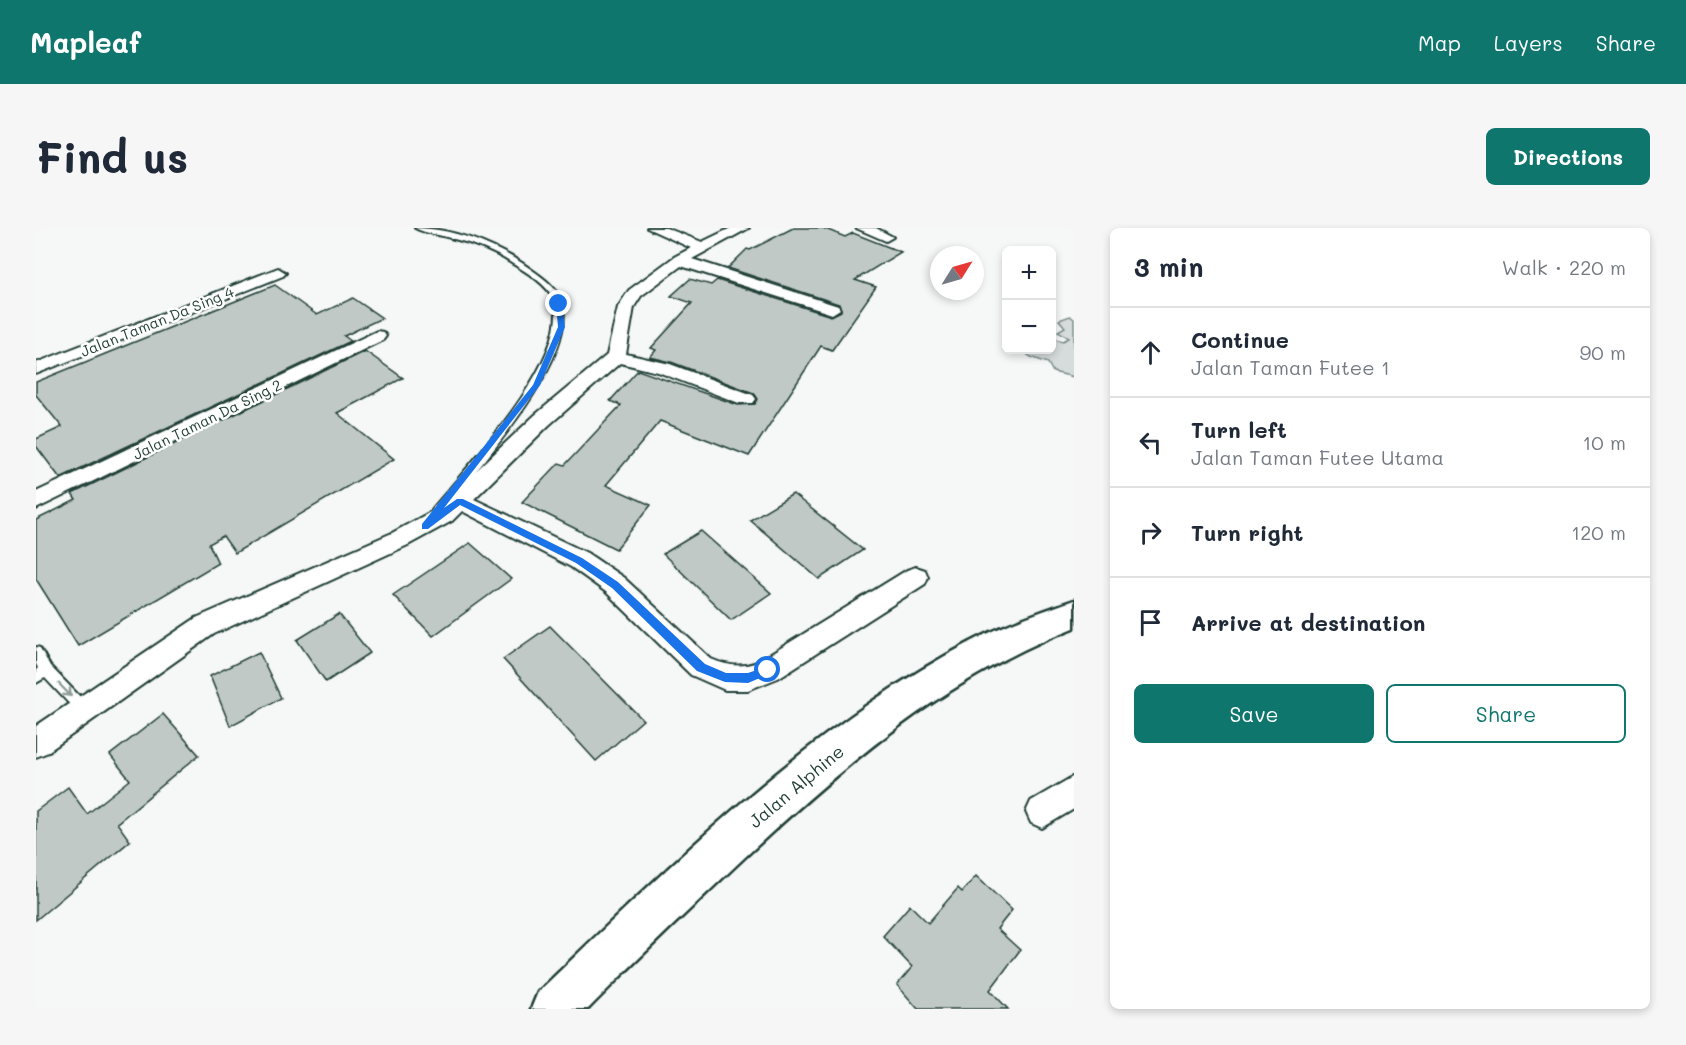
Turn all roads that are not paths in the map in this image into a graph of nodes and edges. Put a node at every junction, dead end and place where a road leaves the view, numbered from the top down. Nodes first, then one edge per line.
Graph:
1 (418, 228) edge
2 (654, 228) edge
3 (742, 228) edge
4 (863, 228) edge
5 (886, 237) dead end
6 (703, 248) junction
7 (679, 260) junction
8 (278, 273) dead end
9 (832, 309) dead end
10 (377, 336) dead end
11 (616, 357) junction
12 (36, 369) edge
13 (747, 399) dead end
14 (36, 501) edge
15 (460, 501) junction
16 (425, 526) junction
17 (915, 577) dead end
18 (1074, 614) edge
19 (36, 652) edge
20 (41, 674) edge
21 (84, 709) junction
22 (36, 743) edge
23 (1074, 791) edge
24 (1042, 812) dead end
25 (555, 1009) edge

1 - 16 lane
2 - 6 street
3 - 6 street
4 - 5 street
6 - 7 street
7 - 9 street
7 - 11 street
8 - 12 street, Jalan Taman Da Sing 4
10 - 14 street, Jalan Taman Da Sing 2
11 - 13 street
11 - 15 street
15 - 16 street
15 - 17 street
16 - 21 street
18 - 25 main road, Jalan Alphine
19 - 20 lane
20 -> 21 lane
21 - 22 street
23 - 24 street

